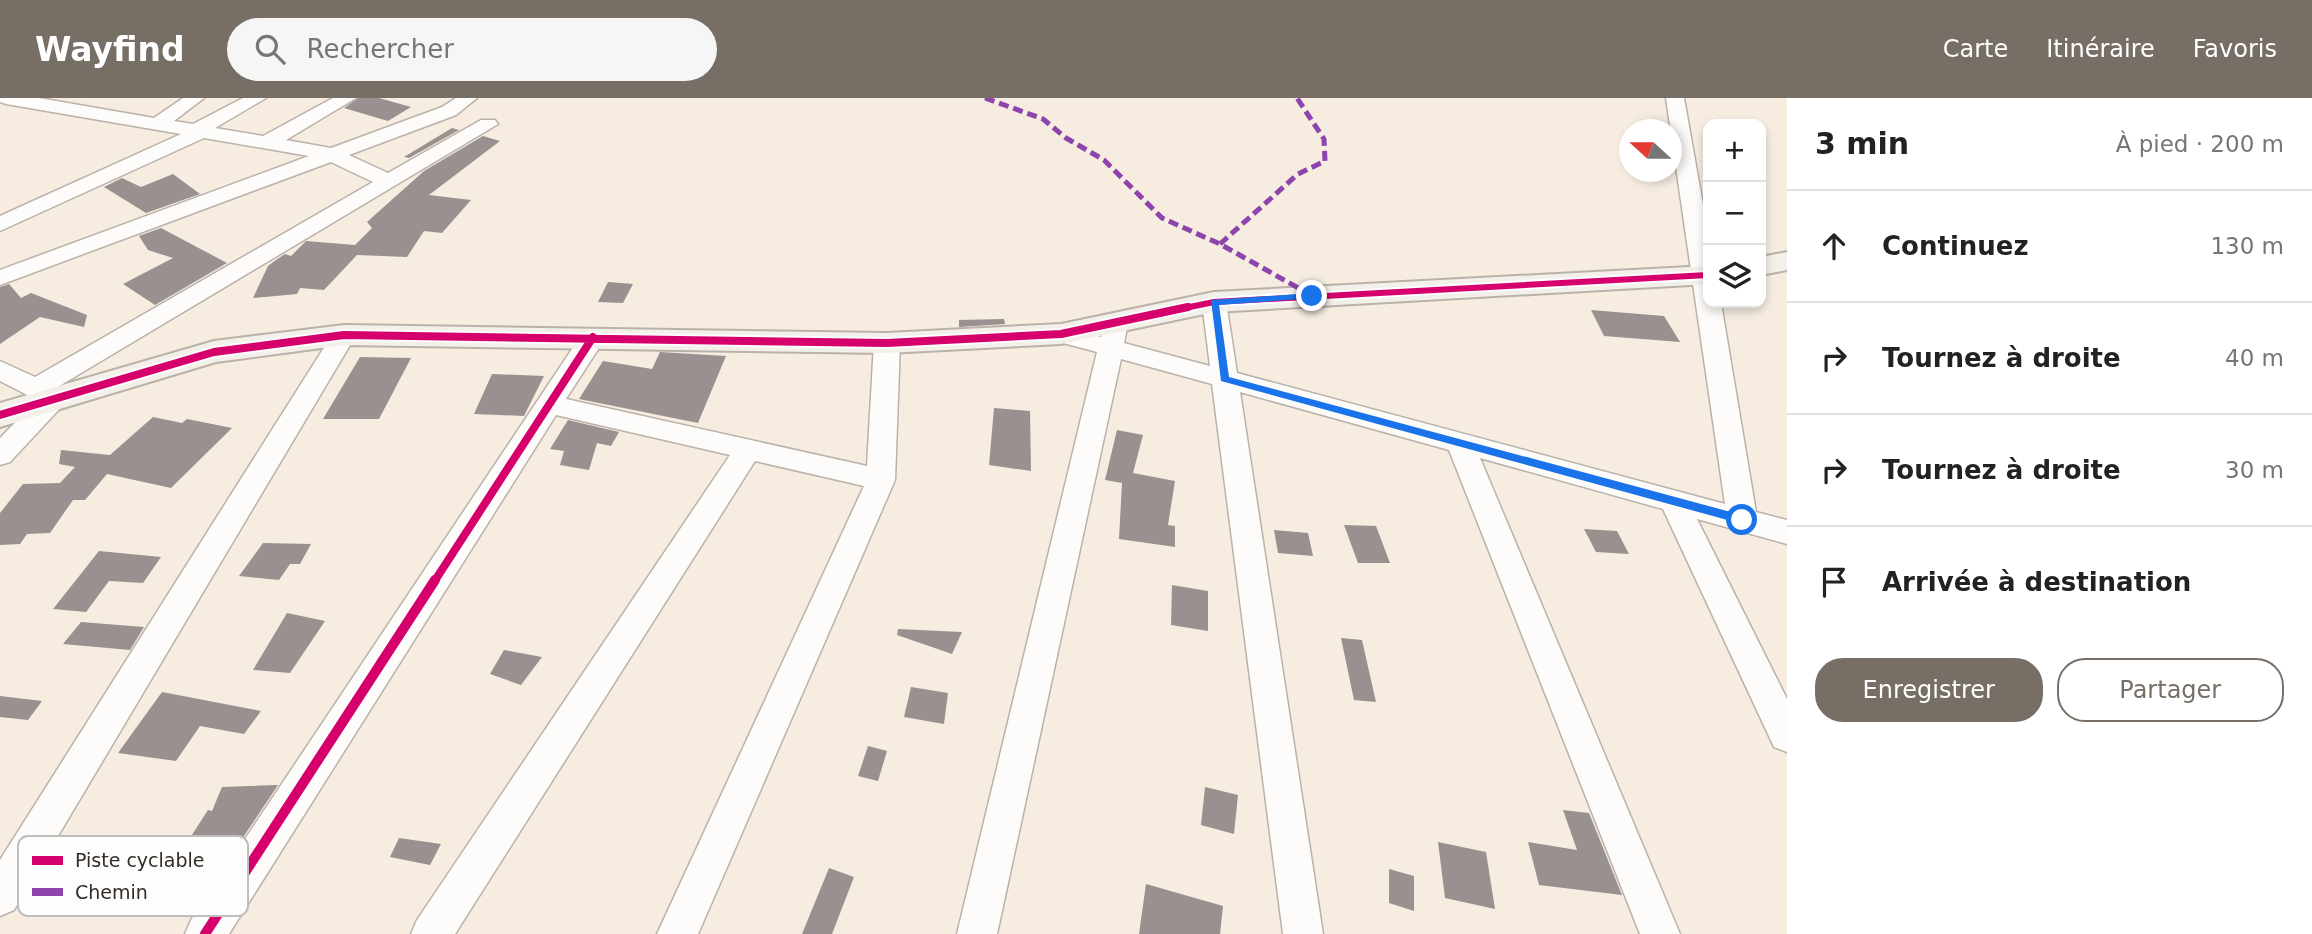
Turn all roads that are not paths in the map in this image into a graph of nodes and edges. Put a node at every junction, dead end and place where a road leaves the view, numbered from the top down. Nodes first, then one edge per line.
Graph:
1 (6, 98) edge
2 (195, 98) edge
3 (257, 98) edge
4 (347, 98) edge
5 (468, 98) edge
6 (1675, 98) edge
7 (157, 124) junction
8 (488, 124) dead end
9 (198, 131) junction
10 (265, 143) junction
11 (331, 154) junction
12 (388, 181) junction
13 (0, 225) edge
14 (1787, 261) edge
15 (1703, 264) edge
16 (1766, 265) edge
17 (0, 278) edge
18 (1703, 288) edge
19 (1214, 302) junction
20 (1710, 308) edge
21 (344, 335) junction
22 (1114, 336) junction
23 (593, 338) junction
24 (887, 343) junction
25 (0, 370) edge
26 (1225, 379) junction
27 (45, 393) junction
28 (549, 404) junction
29 (0, 415) edge
30 (1460, 443) junction
31 (748, 450) junction
32 (0, 455) edge
33 (881, 480) junction
34 (1674, 502) junction
35 (1742, 520) junction
36 (1787, 532) edge
37 (1787, 736) edge
38 (37, 836) edge
39 (18, 867) edge
40 (248, 868) edge
41 (0, 896) edge
42 (217, 916) edge
43 (205, 934) edge
44 (431, 934) edge
45 (677, 934) edge
46 (977, 934) edge
47 (1304, 934) edge
48 (1660, 934) edge

1 - 7 street
2 - 7 street
3 - 9 street
4 - 10 street
5 - 11 street
6 - 15 street
7 - 9 street
8 - 12 street
9 - 10 street
9 - 13 street
10 - 11 street
11 - 12 street
11 - 17 street
12 - 27 street
14 - 16 street
18 - 19 street
19 - 22 street
19 - 26 street
20 - 35 street
21 - 23 street
21 - 27 street
21 - 38 street
22 - 24 street
22 - 26 street
22 - 46 street
23 - 24 street
23 - 28 street
24 - 33 street
25 - 27 street
26 - 30 street
26 - 47 street
27 - 29 street
27 - 32 street
28 - 31 street
28 - 40 street
30 - 34 street
30 - 48 street
31 - 33 street
31 - 44 street
33 - 45 street
34 - 35 street
34 - 37 street
35 - 36 street
39 - 41 street
42 - 43 street

